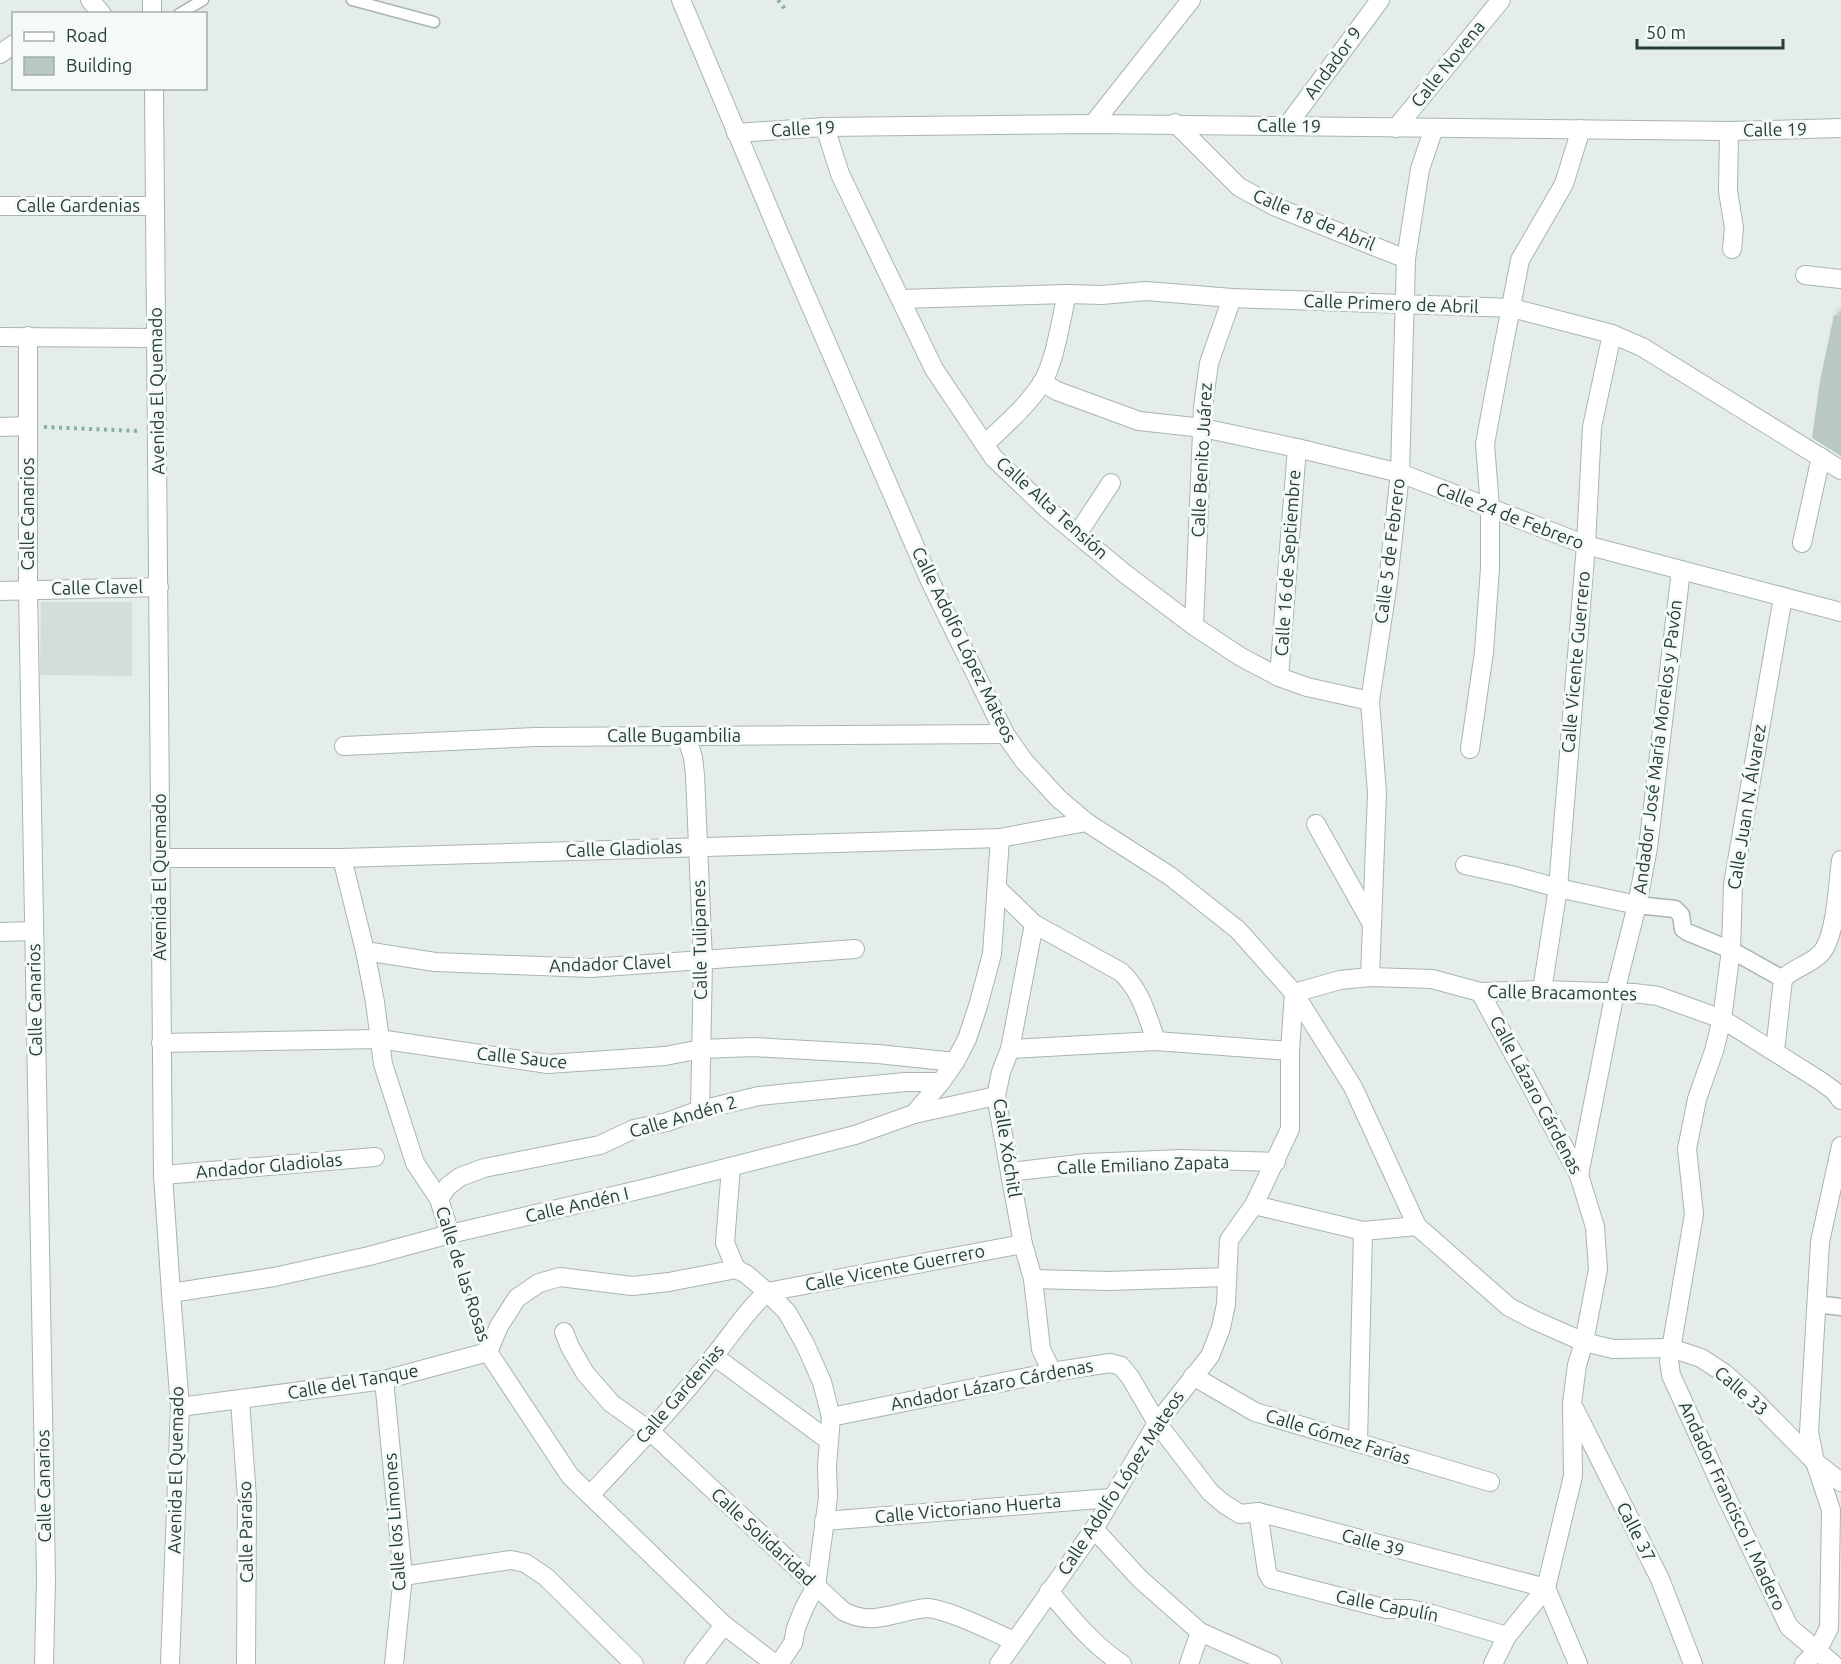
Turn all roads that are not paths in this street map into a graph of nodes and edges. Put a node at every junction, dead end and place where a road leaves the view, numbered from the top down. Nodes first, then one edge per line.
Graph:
1 (90, 0) edge
2 (202, 0) edge
3 (352, 0) edge
4 (681, 0) edge
5 (1191, 0) edge
6 (1380, 0) edge
7 (1501, 0) edge
8 (100, 12) edge
9 (182, 12) edge
10 (434, 22) dead end
11 (154, 90) edge
12 (1093, 123) junction
13 (1175, 123) junction
14 (1287, 126) junction
15 (825, 127) junction
16 (1396, 128) junction
17 (1434, 128) junction
18 (1841, 128) edge
19 (1581, 129) junction
20 (1730, 131) junction
21 (736, 133) junction
22 (0, 206) edge
23 (156, 206) junction
24 (1732, 249) dead end
25 (1407, 259) junction
26 (1805, 275) dead end
27 (1841, 279) edge
28 (1067, 294) junction
29 (1232, 298) junction
30 (901, 299) junction
31 (1404, 305) junction
32 (1512, 309) junction
33 (1612, 334) junction
34 (28, 336) junction
35 (0, 337) edge
36 (156, 338) junction
37 (1042, 382) junction
38 (28, 426) junction
39 (0, 427) edge
40 (1203, 428) junction
41 (985, 444) junction
42 (1297, 448) junction
43 (1821, 457) junction
44 (1841, 470) edge
45 (1400, 473) junction
46 (1111, 483) dead end
47 (1490, 508) junction
48 (1078, 533) junction
49 (1802, 543) dead end
50 (1586, 545) junction
51 (1681, 570) junction
52 (159, 586) junction
53 (28, 590) junction
54 (0, 591) edge
55 (1783, 597) junction
56 (1841, 612) edge
57 (1194, 626) junction
58 (1279, 677) junction
59 (1370, 701) junction
60 (1005, 734) junction
61 (686, 736) junction
62 (344, 746) dead end
63 (1470, 749) dead end
64 (1086, 822) junction
65 (1316, 824) dead end
66 (1000, 838) junction
67 (698, 846) junction
68 (160, 858) junction
69 (342, 858) junction
70 (1841, 860) edge
71 (1465, 865) dead end
72 (997, 888) junction
73 (1558, 888) junction
74 (1637, 905) junction
75 (1034, 924) junction
76 (1372, 925) junction
77 (33, 931) junction
78 (0, 932) edge
79 (855, 949) dead end
80 (1731, 950) junction
81 (365, 951) junction
82 (703, 961) junction
83 (1370, 977) junction
84 (1783, 979) junction
85 (1542, 990) junction
86 (1480, 992) junction
87 (1294, 993) junction
88 (1615, 993) junction
89 (1722, 1019) junction
90 (379, 1039) junction
91 (1156, 1041) junction
92 (161, 1043) junction
93 (701, 1049) junction
94 (1010, 1049) junction
95 (1290, 1051) junction
96 (1775, 1051) junction
97 (955, 1062) junction
98 (941, 1082) junction
99 (996, 1096) junction
100 (1841, 1100) edge
101 (700, 1110) junction
102 (914, 1114) junction
103 (1841, 1146) edge
104 (375, 1157) dead end
105 (1276, 1162) junction
106 (731, 1167) junction
107 (1010, 1172) junction
108 (163, 1175) junction
109 (1579, 1175) junction
110 (439, 1198) junction
111 (1254, 1205) junction
112 (1417, 1226) junction
113 (1363, 1231) junction
114 (450, 1234) junction
115 (1023, 1244) junction
116 (736, 1269) junction
117 (1226, 1277) junction
118 (1033, 1279) junction
119 (767, 1292) junction
120 (171, 1293) junction
121 (1816, 1304) junction
122 (1841, 1307) edge
123 (564, 1332) dead end
124 (1584, 1342) junction
125 (1671, 1348) junction
126 (488, 1352) junction
127 (714, 1356) junction
128 (1052, 1371) junction
129 (1193, 1376) junction
130 (384, 1380) junction
131 (240, 1400) junction
132 (1572, 1404) junction
133 (180, 1407) junction
134 (831, 1417) junction
135 (1157, 1423) junction
136 (650, 1431) junction
137 (828, 1440) junction
138 (1358, 1443) junction
139 (1815, 1462) junction
140 (1490, 1482) dead end
141 (1841, 1482) edge
142 (590, 1495) junction
143 (1111, 1498) junction
144 (1258, 1512) junction
145 (824, 1521) junction
146 (1094, 1529) junction
147 (403, 1576) junction
148 (816, 1586) junction
149 (1546, 1588) junction
150 (1049, 1591) junction
151 (724, 1625) junction
152 (1200, 1632) junction
153 (1507, 1636) junction
154 (1009, 1656) edge
155 (1811, 1658) edge
156 (44, 1664) edge
157 (170, 1664) edge
158 (246, 1664) edge
159 (394, 1664) edge
160 (634, 1664) edge
161 (694, 1664) edge
162 (777, 1664) edge
163 (1122, 1664) edge
164 (1189, 1664) edge
165 (1272, 1664) edge
166 (1493, 1664) edge
167 (1578, 1664) edge
168 (1693, 1664) edge
169 (1833, 1664) edge

1 - 8 street
2 - 9 lane
3 - 10 lane
4 - 21 street, Calle Adolfo López Mateos
5 - 12 street
6 - 14 street, Andador 9
7 - 16 street, Calle Novena
11 - 23 street, Avenida El Quemado
12 - 13 street, Calle 19
12 - 15 street, Calle 19
13 - 14 street, Calle 19
13 - 25 street, Calle 18 de Abril
14 - 16 street, Calle 19
15 - 21 street, Calle 19
15 - 30 street, Calle Alta Tensión
16 - 17 street, Calle 19
17 - 19 street, Calle 19
17 - 25 street, Calle 5 de Febrero
18 - 20 street, Calle 19
19 - 20 street, Calle 19
19 - 32 street
20 - 24 street
21 - 60 street, Calle Adolfo López Mateos
22 - 23 street, Calle Gardenias
23 - 36 street, Avenida El Quemado
25 - 31 street, Calle 5 de Febrero
26 - 27 street
28 - 29 street, Calle Primero de Abril
28 - 30 street, Calle Primero de Abril
28 - 37 street
29 - 31 street, Calle Primero de Abril
29 - 40 street, Calle Benito Juárez
30 - 41 street, Calle Alta Tensión
31 - 32 street, Calle Primero de Abril
31 - 45 street, Calle 5 de Febrero
32 - 33 street, Calle Primero de Abril
32 - 47 street
33 - 43 street, Calle Primero de Abril
33 - 50 street, Calle Vicente Guerrero
34 - 35 street
34 - 36 street
34 - 38 street, Calle Canarios
36 - 52 street, Avenida El Quemado
37 - 40 street, Calle 24 de Febrero
37 - 41 street
38 - 39 street
38 - 53 street, Calle Canarios
40 - 42 street, Calle 24 de Febrero
40 - 57 street, Calle Benito Juárez
41 - 48 street, Calle Alta Tensión
42 - 45 street, Calle 24 de Febrero
42 - 58 street, Calle 16 de Septiembre
43 - 44 street, Calle Primero de Abril
43 - 49 street
45 - 47 street, Calle 24 de Febrero
45 - 59 street, Calle 5 de Febrero
46 - 48 street
47 - 50 street, Calle 24 de Febrero
47 - 63 street
48 - 57 street, Calle Alta Tensión
50 - 51 street, Calle 24 de Febrero
50 - 73 street, Calle Vicente Guerrero
51 - 55 street, Calle 24 de Febrero
51 - 74 street, Andador José María Morelos y Pavón
52 - 53 street, Calle Clavel
52 - 68 street, Avenida El Quemado
53 - 54 street, Calle Clavel
53 - 77 street, Calle Canarios
55 - 56 street, Calle 24 de Febrero
55 - 80 street, Calle Juan N. Álvarez
57 - 58 street, Calle Alta Tensión
58 - 59 street, Calle Alta Tensión
59 - 76 street, Calle 5 de Febrero
60 - 61 street, Calle Bugambilia
60 - 64 street, Calle Adolfo López Mateos
61 - 62 street, Calle Bugambilia
61 - 67 street, Calle Tulipanes
64 - 66 street, Calle Gladiolas
64 - 87 street, Calle Adolfo López Mateos
65 - 76 street
66 - 67 street, Calle Gladiolas
66 - 72 street
67 - 69 street, Calle Gladiolas
67 - 82 street, Calle Tulipanes
68 - 69 street, Calle Gladiolas
68 - 92 street, Avenida El Quemado
69 - 81 street, Calle de las Rosas
70 - 84 street
71 - 73 street
72 - 75 street
72 - 97 street
73 - 74 street
73 - 85 street, Calle Vicente Guerrero
74 - 80 street
74 - 88 street, Andador José María Morelos y Pavón
75 - 91 street
75 - 94 street, Calle Xóchitl
76 - 83 street, Calle 5 de Febrero
77 - 78 street
77 - 156 street, Calle Canarios
79 - 82 street, Andador Clavel
80 - 84 street
80 - 89 street, Calle Juan N. Álvarez
81 - 82 street, Andador Clavel
81 - 90 street, Calle de las Rosas
82 - 93 street, Calle Tulipanes
83 - 86 street, Calle Bracamontes
83 - 87 street, Calle Bracamontes
84 - 96 street
85 - 86 street, Calle Bracamontes
85 - 88 street, Calle Bracamontes
86 - 109 street, Calle Lázaro Cárdenas
87 - 95 street, Calle Adolfo López Mateos
87 - 112 street
88 - 89 street, Calle Bracamontes
88 - 109 street, Andador José María Morelos y Pavón
89 - 96 street, Calle Bracamontes
89 - 125 street, Andador Francisco I. Madero
90 - 92 street, Calle Sauce
90 - 93 street, Calle Sauce
90 - 110 street, Calle de las Rosas
91 - 94 street
91 - 95 street
92 - 108 street, Avenida El Quemado
93 - 97 street, Calle Sauce
93 - 101 street, Calle Tulipanes
94 - 99 street, Calle Xóchitl
95 - 105 street, Calle Adolfo López Mateos
96 - 100 street, Calle Bracamontes
97 - 98 street
98 - 101 street, Calle Andén 2
98 - 102 street
99 - 102 street, Calle Andén I
99 - 107 street, Calle Xóchitl
101 - 110 street, Calle Andén 2
102 - 106 street, Calle Andén I
103 - 121 street
104 - 108 street, Andador Gladiolas
105 - 107 street, Calle Emiliano Zapata
105 - 111 street, Calle Adolfo López Mateos
106 - 114 street, Calle Andén I
106 - 116 street
107 - 115 street, Calle Xóchitl
108 - 120 street, Avenida El Quemado
109 - 124 street, Calle Lázaro Cárdenas
110 - 114 street, Calle de las Rosas
111 - 113 street
111 - 117 street, Calle Adolfo López Mateos
112 - 113 street
112 - 124 street, Calle 33
113 - 138 street
114 - 120 street, Calle Andén I
115 - 118 street, Calle Xóchitl
115 - 119 street, Calle Vicente Guerrero
116 - 119 street
116 - 126 street
117 - 118 street
117 - 129 street, Calle Adolfo López Mateos
118 - 128 street, Calle Xóchitl
119 - 127 street, Calle Gardenias
119 - 134 street
120 - 133 street, Avenida El Quemado
121 - 122 street
121 - 139 street
123 - 136 street, Calle Solidaridad
124 - 125 street, Calle 33
124 - 132 street, Calle Lázaro Cárdenas
125 - 139 street, Calle 33
125 - 155 street, Andador Francisco I. Madero
126 - 130 street, Calle del Tanque
126 - 142 street, Calle de las Rosas
127 - 136 street, Calle Gardenias
127 - 137 street
128 - 134 street, Andador Lázaro Cárdenas
128 - 135 street, Andador Lázaro Cárdenas
129 - 135 street, Calle Adolfo López Mateos
129 - 138 street, Calle Gómez Farías
130 - 131 street, Calle del Tanque
130 - 147 street, Calle los Limones
131 - 133 street, Calle del Tanque
131 - 158 street, Calle Paraíso
132 - 149 street, Calle Lázaro Cárdenas
132 - 168 street, Calle 37
133 - 157 street, Avenida El Quemado
134 - 137 street
135 - 143 street, Calle Adolfo López Mateos
135 - 144 street, Calle 39
136 - 142 street, Calle Gardenias
136 - 148 street, Calle Solidaridad
137 - 145 street
138 - 140 street, Calle Gómez Farías
139 - 141 street, Calle 33
139 - 155 street
142 - 151 street, Calle de las Rosas
143 - 145 street, Calle Victoriano Huerta
143 - 146 street, Calle Adolfo López Mateos
144 - 149 street, Calle 39
144 - 153 street, Calle Capulín
145 - 148 street
146 - 150 street, Calle Adolfo López Mateos
146 - 152 street
147 - 159 street, Calle los Limones
147 - 160 street
148 - 154 street, Calle Solidaridad
148 - 162 street
149 - 153 street
149 - 167 street
150 - 154 street, Calle Adolfo López Mateos
150 - 163 street
151 - 161 street
151 - 162 street, Calle de las Rosas
152 - 164 street
152 - 165 street
153 - 166 street
155 - 169 street, Andador Francisco I. Madero

